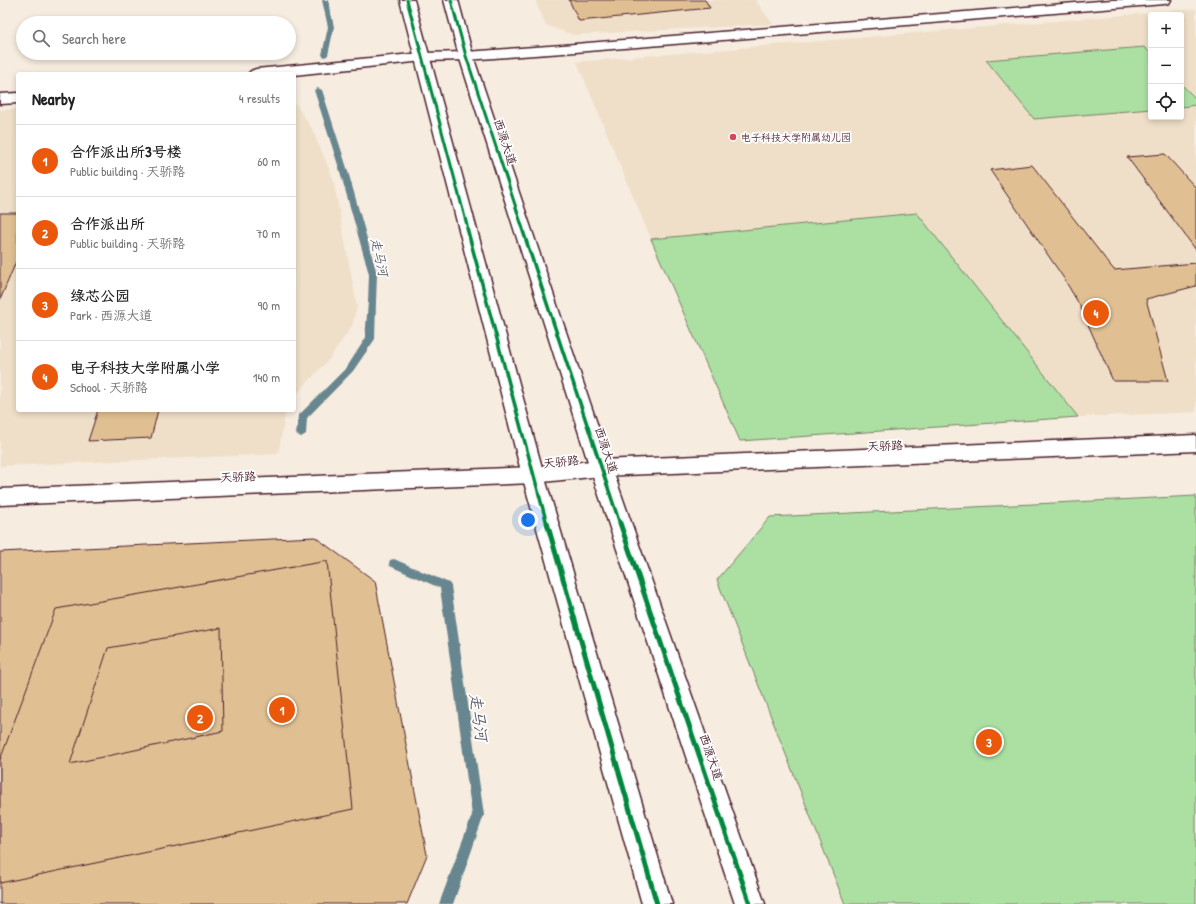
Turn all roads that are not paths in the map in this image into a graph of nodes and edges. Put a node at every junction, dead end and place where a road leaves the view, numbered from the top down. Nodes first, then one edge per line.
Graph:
1 (407, 0) edge
2 (451, 0) edge
3 (1164, 0) edge
4 (466, 56) junction
5 (423, 58) junction
6 (277, 72) edge
7 (16, 98) edge
8 (0, 99) edge
9 (1196, 443) edge
10 (601, 468) junction
11 (533, 475) junction
12 (0, 497) edge
13 (657, 904) edge
14 (750, 904) edge

1 - 5 main road
2 - 4 main road, 西源大道
3 - 4 main road
4 - 5 main road
4 - 10 main road, 西源大道
5 - 6 main road
5 - 11 main road
7 - 8 main road
9 - 10 main road, 天骄路
10 - 11 main road, 天骄路
10 - 14 main road, 西源大道
11 - 12 main road, 天骄路
11 - 13 main road

